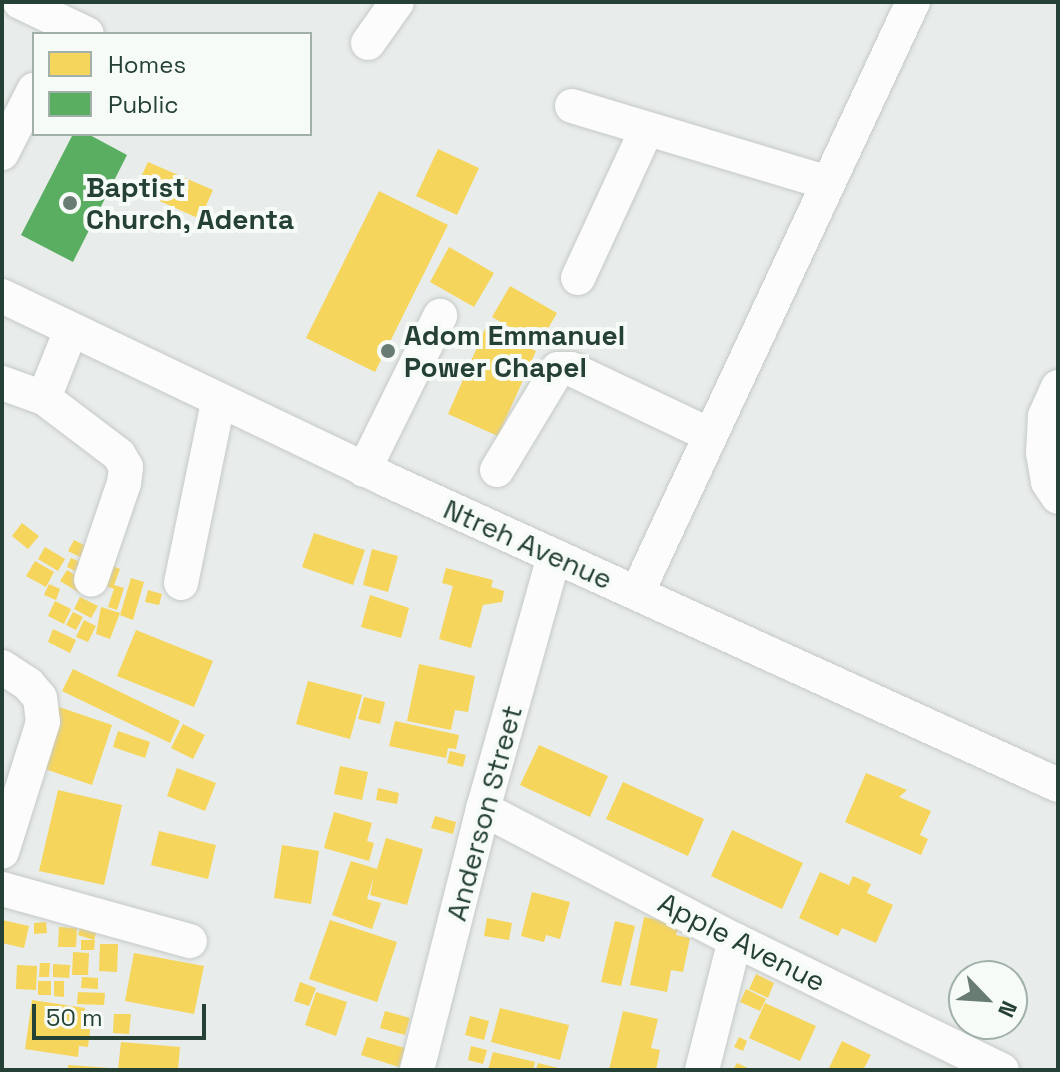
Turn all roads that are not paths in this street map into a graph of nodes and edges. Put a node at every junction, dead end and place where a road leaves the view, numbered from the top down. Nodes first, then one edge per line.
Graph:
1 (20, 2) edge
2 (397, 2) edge
3 (913, 2) edge
4 (83, 32) edge
5 (368, 43) dead end
6 (32, 94) edge
7 (572, 106) dead end
8 (647, 129) junction
9 (2, 153) edge
10 (828, 183) junction
11 (578, 278) dead end
12 (2, 296) edge
13 (440, 316) dead end
14 (71, 330) junction
15 (2, 383) edge
16 (1058, 387) edge
17 (44, 398) junction
18 (218, 402) junction
19 (710, 435) junction
20 (364, 470) junction
21 (497, 470) dead end
22 (1058, 497) edge
23 (554, 556) junction
24 (91, 580) dead end
25 (181, 583) dead end
26 (637, 593) junction
27 (2, 667) edge
28 (1058, 785) edge
29 (483, 809) junction
30 (2, 852) edge
31 (2, 889) edge
32 (735, 940) junction
33 (190, 941) dead end
34 (417, 1070) edge
35 (702, 1070) edge
36 (1002, 1070) edge

1 - 4 street
2 - 5 street
3 - 10 street
6 - 9 street
7 - 8 street
8 - 10 street
8 - 11 street
10 - 19 street
12 - 14 street, Ntreh Avenue
13 - 20 street
14 - 17 street
14 - 18 street, Ntreh Avenue
15 - 17 street
16 - 22 street
17 - 24 street
18 - 20 street, Ntreh Avenue
18 - 25 street
19 - 21 street
19 - 26 street
20 - 23 street, Ntreh Avenue
23 - 26 street, Ntreh Avenue
23 - 29 street, Anderson Street
26 - 28 street, Ntreh Avenue
27 - 30 street
29 - 32 street, Apple Avenue
29 - 34 street, Anderson Street
31 - 33 street
32 - 35 street
32 - 36 street, Apple Avenue

